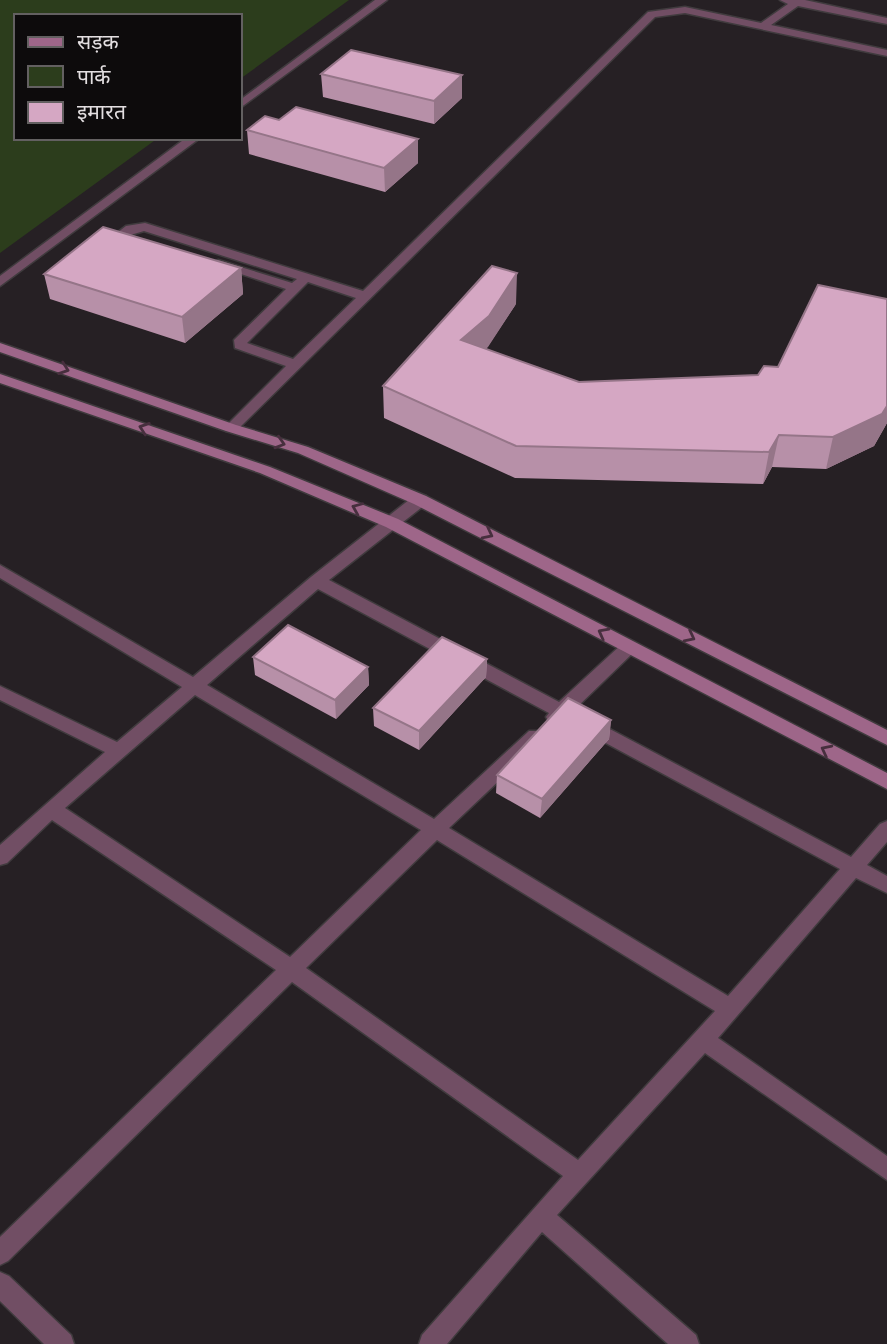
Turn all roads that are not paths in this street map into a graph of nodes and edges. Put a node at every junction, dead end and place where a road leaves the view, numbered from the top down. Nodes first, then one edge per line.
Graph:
1 (382, 0) edge
2 (794, 1) edge
3 (887, 21) edge
4 (762, 27) junction
5 (887, 53) edge
6 (242, 104) edge
7 (191, 140) edge
8 (163, 247) edge
9 (142, 250) edge
10 (202, 269) edge
11 (306, 277) junction
12 (237, 280) edge
13 (0, 282) edge
14 (295, 288) junction
15 (365, 296) junction
16 (0, 347) edge
17 (296, 365) junction
18 (0, 378) edge
19 (231, 428) junction
20 (420, 500) junction
21 (392, 523) junction
22 (0, 571) edge
23 (317, 581) junction
24 (629, 647) junction
25 (195, 685) junction
26 (0, 692) edge
27 (563, 710) junction
28 (887, 738) edge
29 (118, 751) junction
30 (887, 782) edge
31 (51, 809) junction
32 (435, 829) junction
33 (887, 829) edge
34 (0, 856) edge
35 (853, 866) junction
36 (887, 884) edge
37 (292, 970) junction
38 (729, 1008) junction
39 (703, 1040) junction
40 (887, 1169) edge
41 (579, 1174) junction
42 (541, 1216) junction
43 (0, 1253) edge
44 (0, 1284) edge
45 (62, 1344) edge
46 (431, 1344) edge
47 (687, 1344) edge

1 - 6 street
2 - 3 street
2 - 4 street
4 - 5 street
4 - 15 street
7 - 13 street
8 - 14 street
9 - 11 street
10 - 12 street
11 - 14 street
11 - 15 street
14 - 17 street
15 - 17 street
16 -> 19 street
17 - 19 street
21 -> 18 street
19 -> 20 street
20 - 21 street
20 -> 28 street
21 - 23 street
24 -> 21 street
22 - 25 street
23 - 25 street
23 - 27 street
24 - 27 street
30 -> 24 street
25 - 29 street
25 - 32 street
26 - 29 street
27 - 32 street
27 - 35 street
29 - 31 street
31 - 34 street
31 - 37 street
32 - 37 street
32 - 38 street
33 - 35 street
35 - 36 street
35 - 38 street
37 - 41 street
37 - 43 street
38 - 39 street
39 - 40 street
39 - 41 street
41 - 42 street
42 - 46 street
42 - 47 street
44 - 45 street

